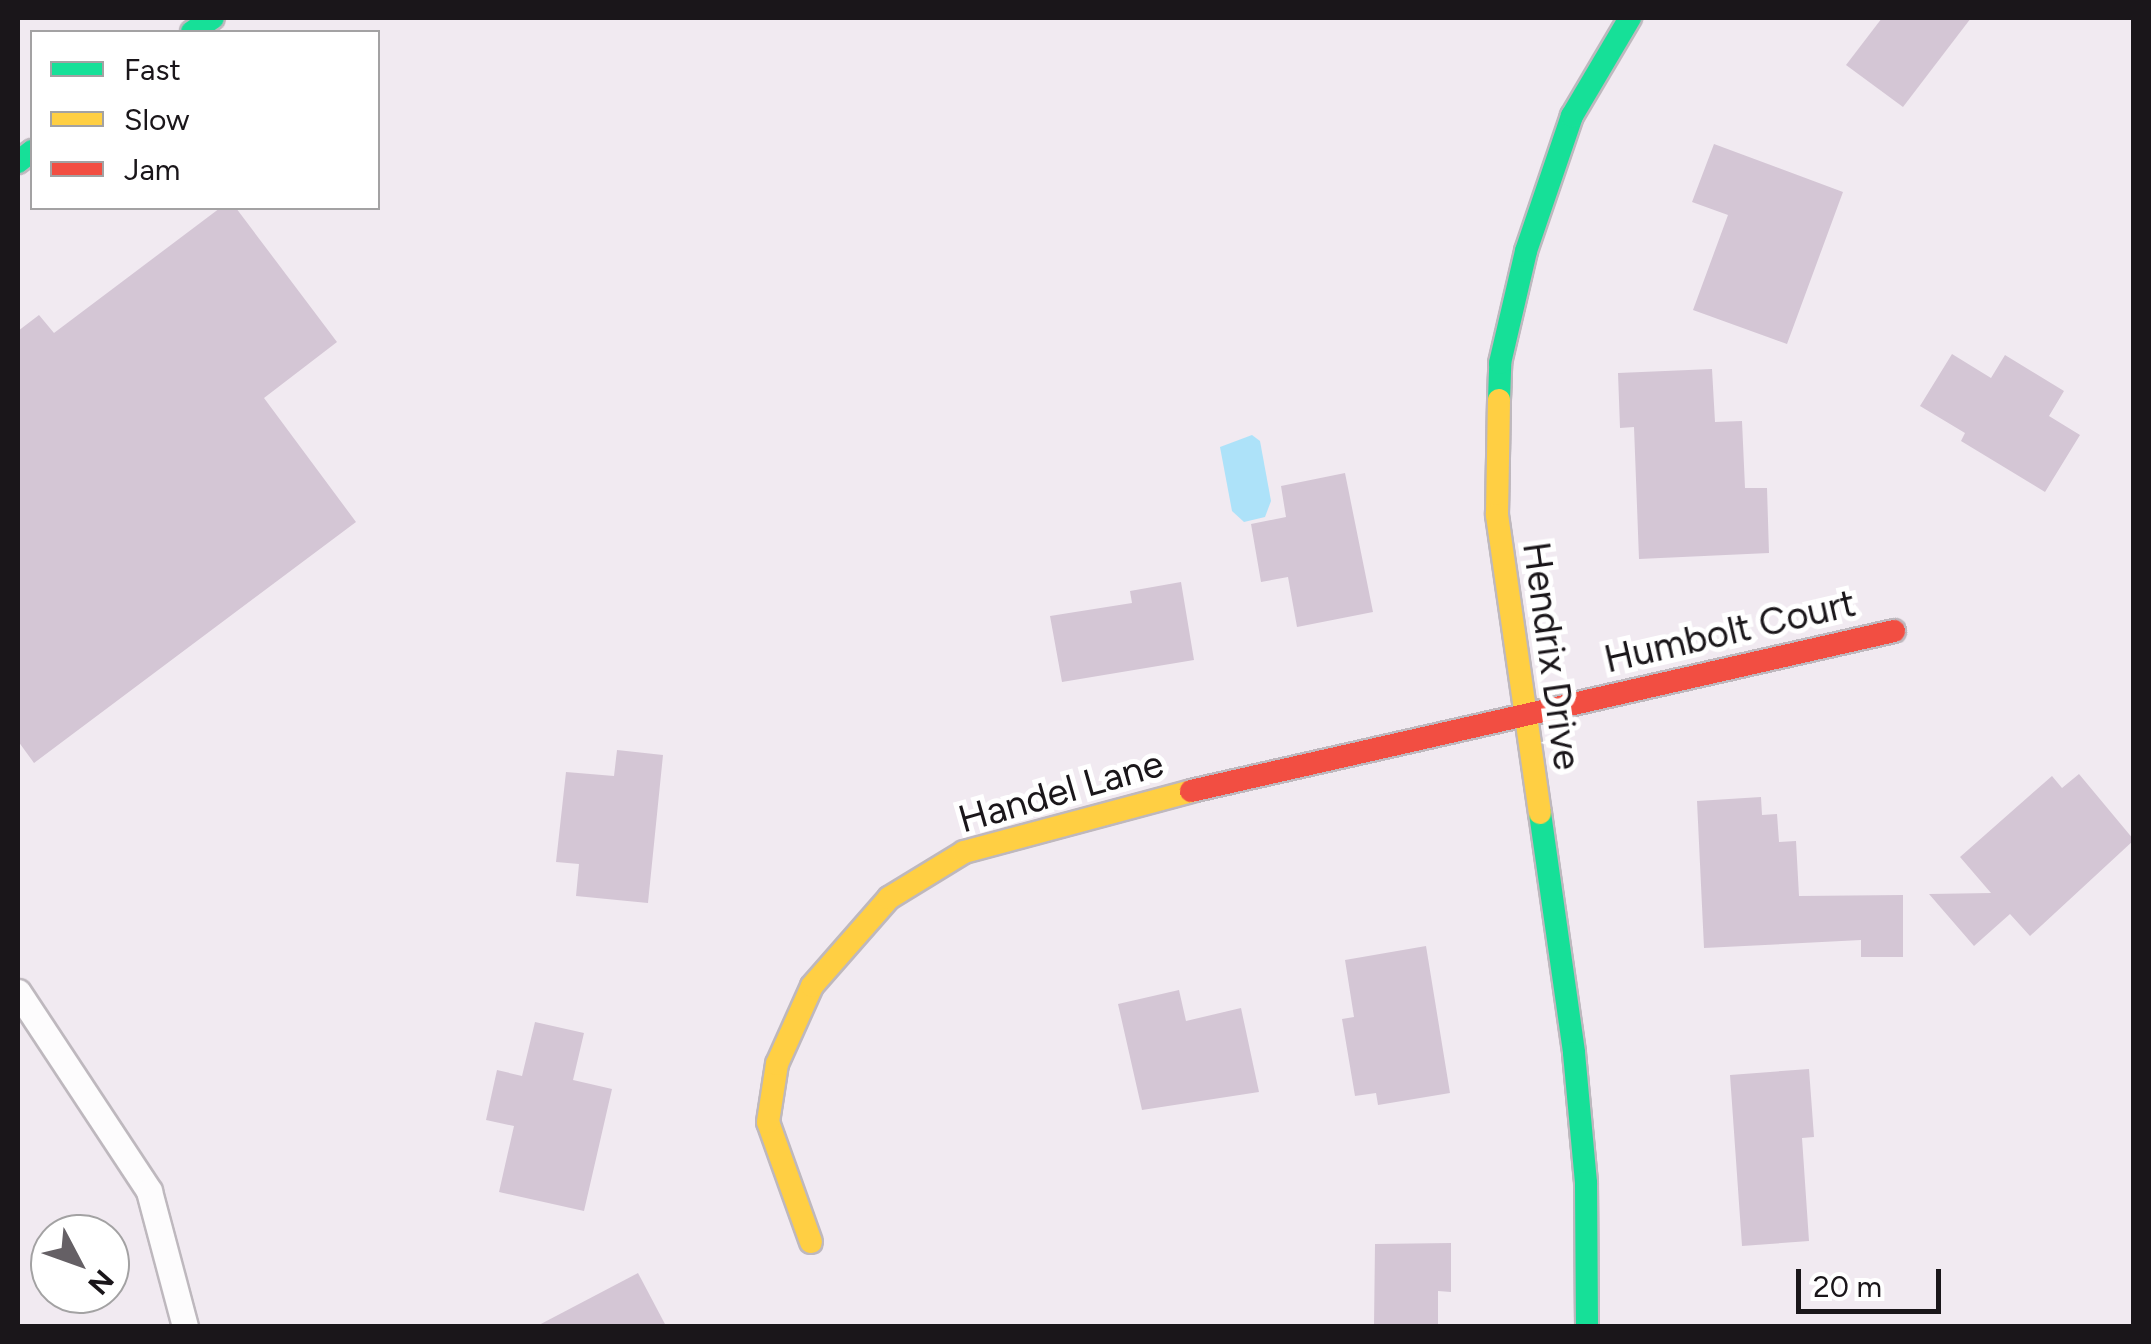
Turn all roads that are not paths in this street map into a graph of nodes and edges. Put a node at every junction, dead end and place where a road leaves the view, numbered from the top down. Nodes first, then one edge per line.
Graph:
1 (1630, 18) edge
2 (1894, 631) dead end
3 (1523, 714) junction
4 (18, 992) edge
5 (811, 1242) dead end
6 (185, 1326) edge
7 (1587, 1326) edge

1 - 3 street, Hendrix Drive
2 - 3 street, Humbolt Court
3 - 5 street, Handel Lane
3 - 7 street, Hendrix Drive
4 - 6 lane

